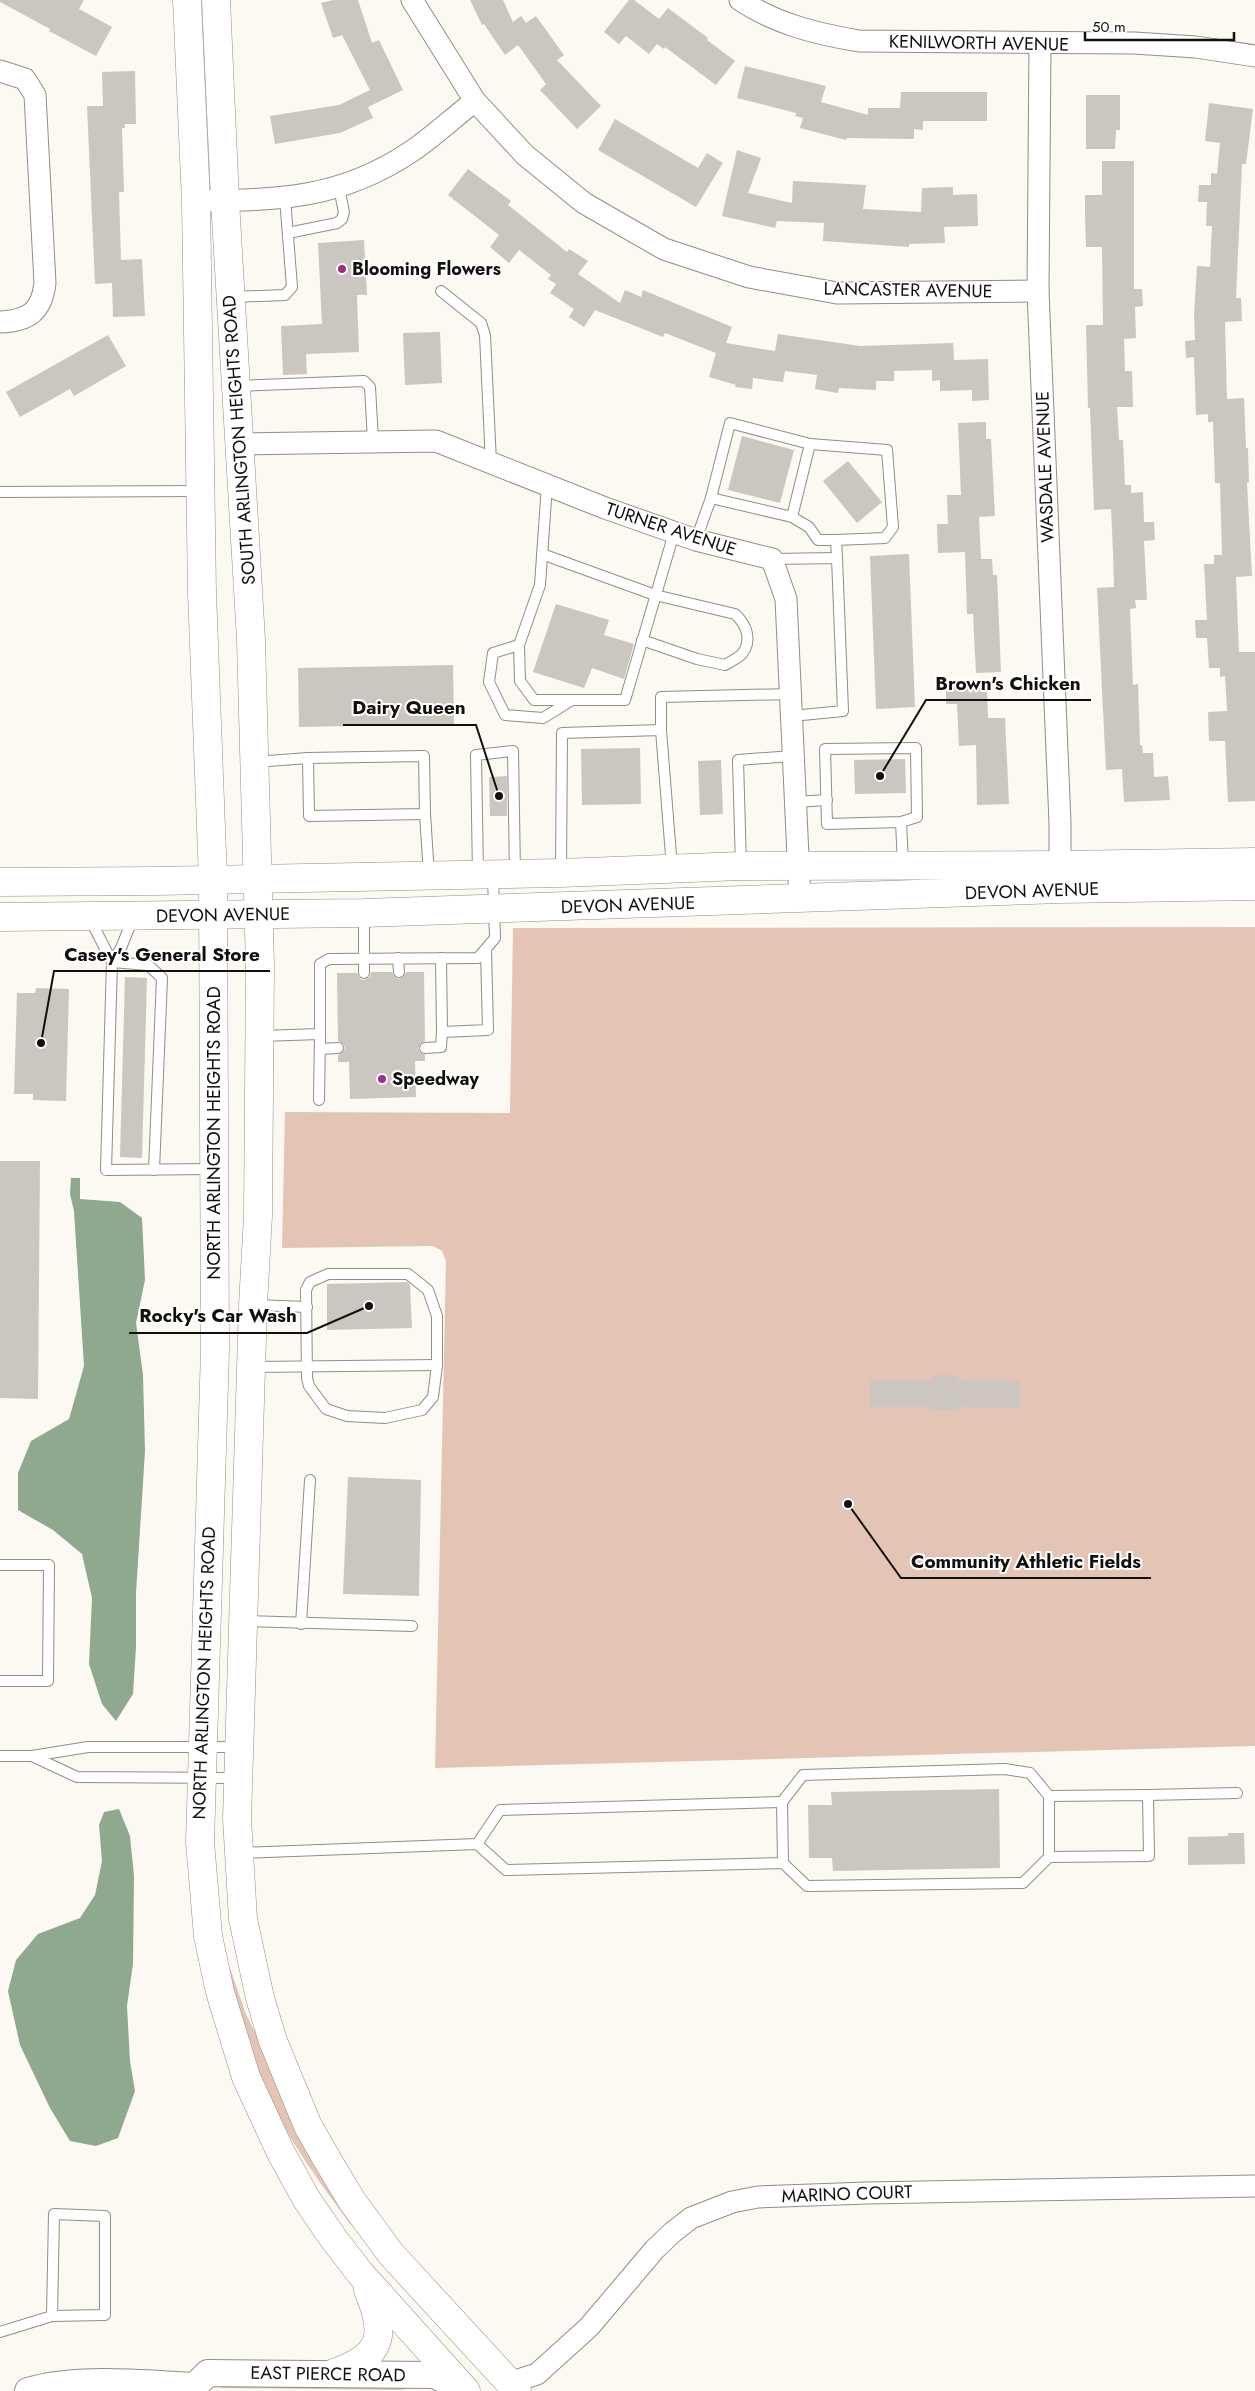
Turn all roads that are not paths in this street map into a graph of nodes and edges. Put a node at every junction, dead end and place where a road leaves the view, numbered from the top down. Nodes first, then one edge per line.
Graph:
1 (188, 0) edge
2 (216, 0) edge
3 (412, 0) edge
4 (740, 0) edge
5 (1040, 44) junction
6 (1255, 56) edge
7 (0, 72) edge
8 (475, 101) junction
9 (339, 188) junction
10 (285, 198) junction
11 (196, 201) junction
12 (225, 201) junction
13 (288, 233) junction
14 (441, 291) dead end
15 (1038, 291) junction
16 (230, 297) junction
17 (0, 322) edge
18 (236, 386) junction
19 (373, 441) junction
20 (239, 444) junction
21 (810, 444) junction
22 (491, 463) junction
23 (547, 485) junction
24 (199, 491) junction
25 (0, 492) edge
26 (711, 498) junction
27 (792, 517) junction
28 (674, 533) junction
29 (696, 540) junction
30 (836, 540) junction
31 (542, 554) junction
32 (837, 558) junction
33 (772, 559) junction
34 (655, 595) junction
35 (642, 640) junction
36 (519, 645) junction
37 (791, 694) junction
38 (572, 700) junction
39 (792, 716) junction
40 (661, 730) junction
41 (793, 756) junction
42 (308, 758) junction
43 (255, 762) junction
44 (827, 800) junction
45 (795, 802) junction
46 (426, 814) junction
47 (901, 822) junction
48 (1255, 862) edge
49 (903, 864) junction
50 (741, 866) junction
51 (798, 866) junction
52 (672, 869) junction
53 (562, 873) junction
54 (429, 875) junction
55 (495, 875) junction
56 (1060, 877) junction
57 (213, 880) junction
58 (259, 880) junction
59 (0, 882) edge
60 (1255, 886) edge
61 (800, 899) junction
62 (494, 909) junction
63 (364, 913) junction
64 (259, 914) junction
65 (134, 916) junction
66 (213, 916) junction
67 (0, 917) edge
68 (89, 917) junction
69 (486, 949) junction
70 (365, 958) junction
71 (398, 958) junction
72 (441, 958) junction
73 (112, 962) junction
74 (364, 972) dead end
75 (399, 972) dead end
76 (442, 1032) junction
77 (320, 1034) junction
78 (259, 1036) junction
79 (338, 1048) dead end
80 (425, 1048) dead end
81 (320, 1049) junction
82 (319, 1100) dead end
83 (214, 1169) junction
84 (154, 1170) junction
85 (253, 1305) junction
86 (307, 1307) junction
87 (437, 1365) junction
88 (308, 1366) junction
89 (252, 1367) junction
90 (310, 1480) dead end
91 (0, 1565) edge
92 (243, 1622) junction
93 (301, 1624) junction
94 (412, 1626) dead end
95 (0, 1681) edge
96 (202, 1747) junction
97 (239, 1747) junction
98 (0, 1756) edge
99 (32, 1756) junction
100 (200, 1777) junction
101 (238, 1778) junction
102 (1237, 1793) dead end
103 (1148, 1794) junction
104 (1049, 1796) junction
105 (782, 1802) junction
106 (477, 1844) junction
107 (238, 1853) junction
108 (1048, 1857) junction
109 (783, 1863) junction
110 (1255, 2186) edge
111 (360, 2273) junction
112 (52, 2316) junction
113 (0, 2332) edge
114 (334, 2373) junction
115 (513, 2387) edge
116 (196, 2390) edge
117 (463, 2390) edge
118 (28, 2391) edge

1 - 11 main road, SOUTH ARLINGTON HEIGHTS ROAD
2 - 12 main road, SOUTH ARLINGTON HEIGHTS ROAD
3 - 8 street, LANCASTER AVENUE
4 - 5 street, KENILWORTH AVENUE
5 - 6 street, KENILWORTH AVENUE
5 - 15 street, WASDALE AVENUE
7 - 17 street
8 - 9 street
8 - 15 street, LANCASTER AVENUE
9 - 10 street
9 - 13 lane
10 - 12 street
10 - 13 lane
11 - 12 street
11 - 24 main road, SOUTH ARLINGTON HEIGHTS ROAD
12 - 16 main road, SOUTH ARLINGTON HEIGHTS ROAD
13 - 16 lane
14 - 22 lane
15 - 56 street, WASDALE AVENUE
16 - 18 main road, SOUTH ARLINGTON HEIGHTS ROAD
18 - 19 lane
18 - 20 main road, SOUTH ARLINGTON HEIGHTS ROAD
19 - 20 street, TURNER AVENUE
19 - 22 street, TURNER AVENUE
20 - 43 main road, SOUTH ARLINGTON HEIGHTS ROAD
21 - 26 lane
21 - 27 lane
21 - 30 lane
22 - 23 street, TURNER AVENUE
23 - 28 street, TURNER AVENUE
23 - 31 lane
24 - 25 lane
24 - 57 main road, SOUTH ARLINGTON HEIGHTS ROAD
26 - 27 lane
26 - 29 lane
27 - 30 lane
28 - 29 street, TURNER AVENUE
28 - 34 lane
29 - 33 street, TURNER AVENUE
30 - 32 lane
31 - 34 lane
31 - 36 lane
32 - 33 lane
32 - 39 lane
33 - 37 street
34 - 35 lane
34 - 35 lane
35 - 38 lane
36 - 38 lane
36 - 38 lane
37 - 39 street
37 - 40 lane
39 - 41 street
40 - 52 lane
40 - 53 lane
41 - 45 street
41 - 50 lane
42 - 43 lane
42 - 46 lane
42 - 46 lane
43 - 58 main road, SOUTH ARLINGTON HEIGHTS ROAD
44 - 45 lane
44 - 47 lane
44 - 47 lane
45 - 51 street
46 - 54 lane
47 - 49 lane
48 - 56 main road, DEVON AVENUE
49 - 51 main road, DEVON AVENUE
49 - 56 main road, DEVON AVENUE
50 - 51 main road, DEVON AVENUE
50 - 52 main road, DEVON AVENUE
51 - 61 street
52 - 53 main road, DEVON AVENUE
53 - 55 main road, DEVON AVENUE
54 - 55 main road, DEVON AVENUE
54 - 58 main road, DEVON AVENUE
55 - 55 lane
55 - 62 lane
56 - 60 main road, DEVON AVENUE
56 - 61 main road, DEVON AVENUE
57 - 58 main road, DEVON AVENUE
57 - 59 main road, DEVON AVENUE
57 - 66 main road, NORTH ARLINGTON HEIGHTS ROAD
58 - 64 main road, NORTH ARLINGTON HEIGHTS ROAD
61 - 62 main road, DEVON AVENUE
62 - 63 main road, DEVON AVENUE
62 - 69 lane
63 - 64 main road, DEVON AVENUE
63 - 70 lane
64 - 66 main road, DEVON AVENUE
64 - 78 main road, NORTH ARLINGTON HEIGHTS ROAD
65 - 66 main road, DEVON AVENUE
65 - 68 main road, DEVON AVENUE
65 - 73 lane
66 - 83 main road, NORTH ARLINGTON HEIGHTS ROAD
67 - 68 main road, DEVON AVENUE
68 - 73 lane
69 - 72 lane
69 - 76 lane
70 - 71 lane
70 - 74 lane
70 - 77 lane
71 - 72 lane
71 - 75 lane
72 - 76 lane
73 - 84 lane
73 - 84 lane
76 - 80 lane
77 - 78 lane
77 - 81 lane
78 - 85 main road, NORTH ARLINGTON HEIGHTS ROAD
79 - 81 lane
81 - 82 lane
83 - 84 lane
83 - 96 main road, NORTH ARLINGTON HEIGHTS ROAD
85 - 86 lane
85 - 89 main road, NORTH ARLINGTON HEIGHTS ROAD
86 - 87 lane
86 - 88 lane
87 - 88 lane
87 - 88 lane
88 - 89 lane
89 - 92 main road, NORTH ARLINGTON HEIGHTS ROAD
90 - 93 lane
91 - 95 lane
92 - 93 lane
92 - 97 main road, NORTH ARLINGTON HEIGHTS ROAD
93 - 94 lane
96 - 97 lane
96 - 99 lane
96 - 100 main road, NORTH ARLINGTON HEIGHTS ROAD
97 - 101 main road, NORTH ARLINGTON HEIGHTS ROAD
98 - 99 lane
99 - 100 lane
100 - 101 lane
100 - 111 main road, NORTH ARLINGTON HEIGHTS ROAD
101 - 107 main road, NORTH ARLINGTON HEIGHTS ROAD
102 - 103 lane
103 - 104 lane
103 - 108 lane
104 - 105 lane
104 - 108 lane
105 - 106 lane
105 - 109 lane
106 - 107 lane
106 - 109 lane
107 - 115 main road, NORTH ARLINGTON HEIGHTS ROAD
108 - 109 lane
110 - 115 street, MARINO COURT
111 - 114 main road
111 - 117 main road, NORTH ARLINGTON HEIGHTS ROAD
112 - 112 lane
112 - 113 lane
114 - 116 street, EAST PIERCE ROAD
114 - 117 street, EAST PIERCE ROAD
115 - 117 main road
116 - 118 street, EAST PIERCE ROAD

